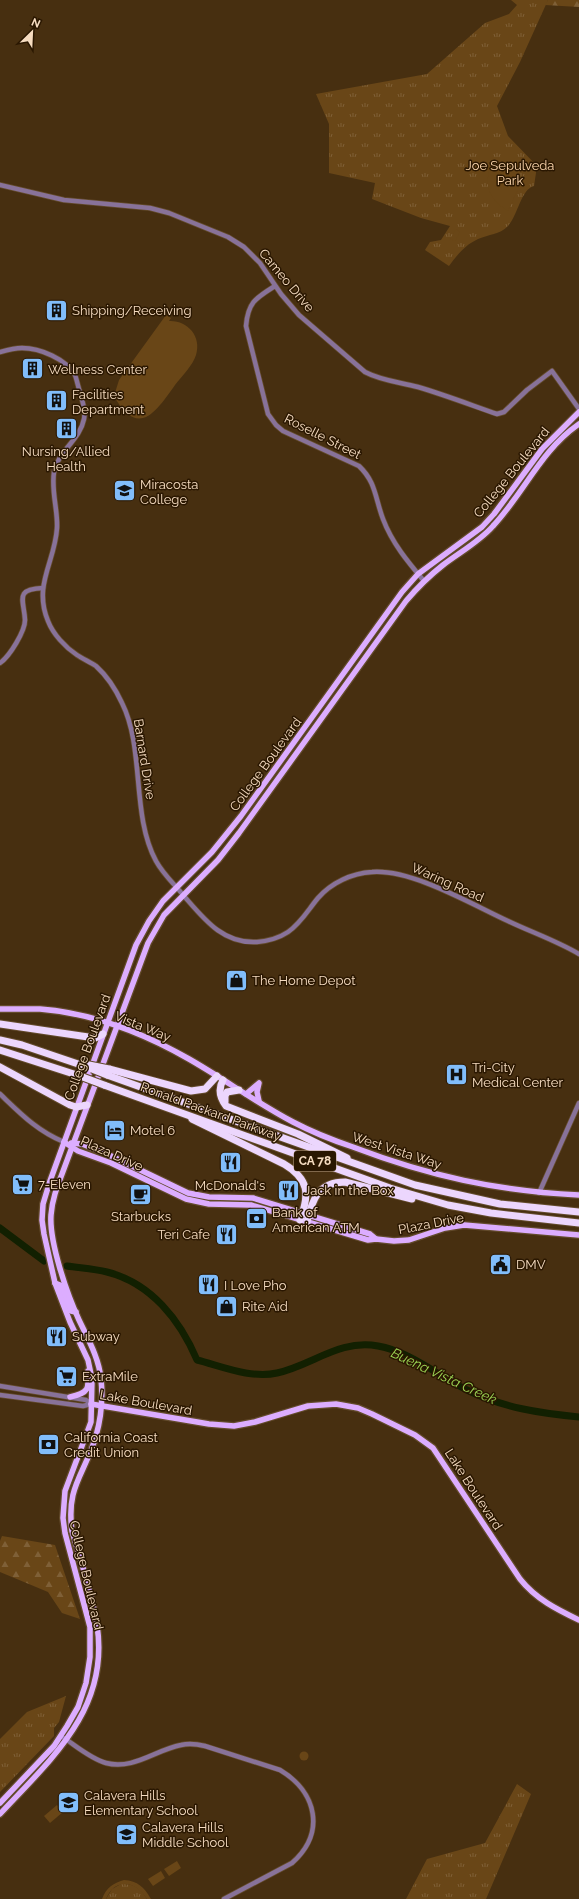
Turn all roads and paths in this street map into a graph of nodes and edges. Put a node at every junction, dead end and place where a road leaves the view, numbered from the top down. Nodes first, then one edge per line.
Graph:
1 (0, 185) edge
2 (275, 286) junction
3 (0, 352) edge
4 (579, 409) edge
5 (579, 412) edge
6 (579, 424) edge
7 (418, 574) junction
8 (424, 581) junction
9 (43, 588) junction
10 (0, 662) edge
11 (177, 888) junction
12 (182, 894) junction
13 (579, 954) edge
14 (0, 1009) edge
15 (108, 1023) junction
16 (0, 1024) edge
17 (118, 1027) junction
18 (103, 1034) junction
19 (0, 1040) edge
20 (0, 1050) edge
21 (0, 1067) edge
22 (108, 1072) junction
23 (220, 1078) junction
24 (243, 1092) junction
25 (0, 1094) edge
26 (259, 1101) junction
27 (579, 1103) edge
28 (88, 1105) junction
29 (226, 1106) junction
30 (76, 1107) junction
31 (184, 1113) junction
32 (64, 1142) junction
33 (72, 1145) junction
34 (357, 1165) junction
35 (133, 1167) junction
36 (126, 1170) junction
37 (46, 1191) junction
38 (539, 1193) junction
39 (579, 1195) edge
40 (199, 1196) junction
41 (52, 1201) junction
42 (198, 1202) junction
43 (43, 1204) junction
44 (448, 1205) junction
45 (579, 1212) edge
46 (51, 1214) junction
47 (305, 1218) junction
48 (579, 1223) edge
49 (579, 1235) edge
50 (55, 1283) junction
51 (76, 1312) junction
52 (87, 1356) junction
53 (0, 1386) edge
54 (0, 1395) edge
55 (70, 1397) junction
56 (91, 1404) junction
57 (101, 1406) junction
58 (69, 1479) junction
59 (72, 1495) junction
60 (579, 1620) edge
61 (61, 1736) junction
62 (67, 1740) junction
63 (0, 1804) edge
64 (0, 1814) edge
65 (224, 1899) edge

1 - 2 street, Cameo Drive
2 - 4 street, Cameo Drive
2 - 7 street, Roselle Street
3 - 9 street, Barnard Drive
5 - 7 main road, College Boulevard
6 - 8 main road, College Boulevard
7 - 8 street, Roselle Street
7 - 11 main road, College Boulevard
8 - 12 main road, College Boulevard
9 - 10 street
9 - 11 street, Barnard Drive
11 - 12 street, Waring Road
11 - 15 main road, College Boulevard
12 - 13 street, Waring Road
12 - 17 main road, College Boulevard
14 - 15 main road, Vista Way
15 - 17 main road, Vista Way
15 - 18 main road, College Boulevard
16 - 18 highway
17 - 23 main road, Vista Way
17 - 28 main road, College Boulevard
18 - 30 main road, College Boulevard
19 - 22 highway, Ronald Packard Parkway / CA 78, bridge
20 - 31 highway, Ronald Packard Parkway / CA 78, bridge
21 - 30 highway
22 - 23 highway
22 - 34 highway, Ronald Packard Parkway / CA 78
23 - 24 main road, West Vista Way
23 - 29 highway
24 - 26 main road, West Vista Way
24 - 26 main road
24 - 29 highway
25 - 32 street
26 - 38 main road, West Vista Way
27 - 38 street
28 - 30 highway
28 - 33 main road, College Boulevard
29 - 34 highway
30 - 32 main road, College Boulevard
31 - 44 highway, Ronald Packard Parkway / CA 78
31 - 47 highway
32 - 33 main road, Plaza Drive
32 - 37 main road, College Boulevard
33 - 35 main road, Plaza Drive
33 - 36 main road, Plaza Drive
33 - 41 main road, College Boulevard
34 - 45 highway, Ronald Packard Parkway / CA 78
35 - 36 main road
35 - 40 main road, Plaza Drive
36 - 42 main road, Plaza Drive
37 - 41 main road
37 - 43 main road, College Boulevard
38 - 39 main road, West Vista Way
40 - 42 main road
40 - 47 main road, Plaza Drive
41 - 46 main road, College Boulevard
42 - 47 main road, Plaza Drive
43 - 46 main road
43 - 50 main road, College Boulevard
44 - 47 highway
44 - 48 highway, Ronald Packard Parkway / CA 78
46 - 51 main road, College Boulevard
47 - 49 main road, Plaza Drive
50 - 51 main road
50 - 52 main road, College Boulevard
51 - 57 main road, College Boulevard
52 - 55 main road
52 - 56 main road, College Boulevard
53 - 55 street
54 - 56 street
55 - 56 street
56 - 57 main road, Lake Boulevard
56 - 58 main road, College Boulevard
57 - 59 main road, College Boulevard
57 - 60 main road, Lake Boulevard
58 - 59 main road
58 - 61 main road, College Boulevard
59 - 62 main road, College Boulevard
61 - 62 street
61 - 63 main road, College Boulevard
62 - 64 main road, College Boulevard
62 - 65 street

